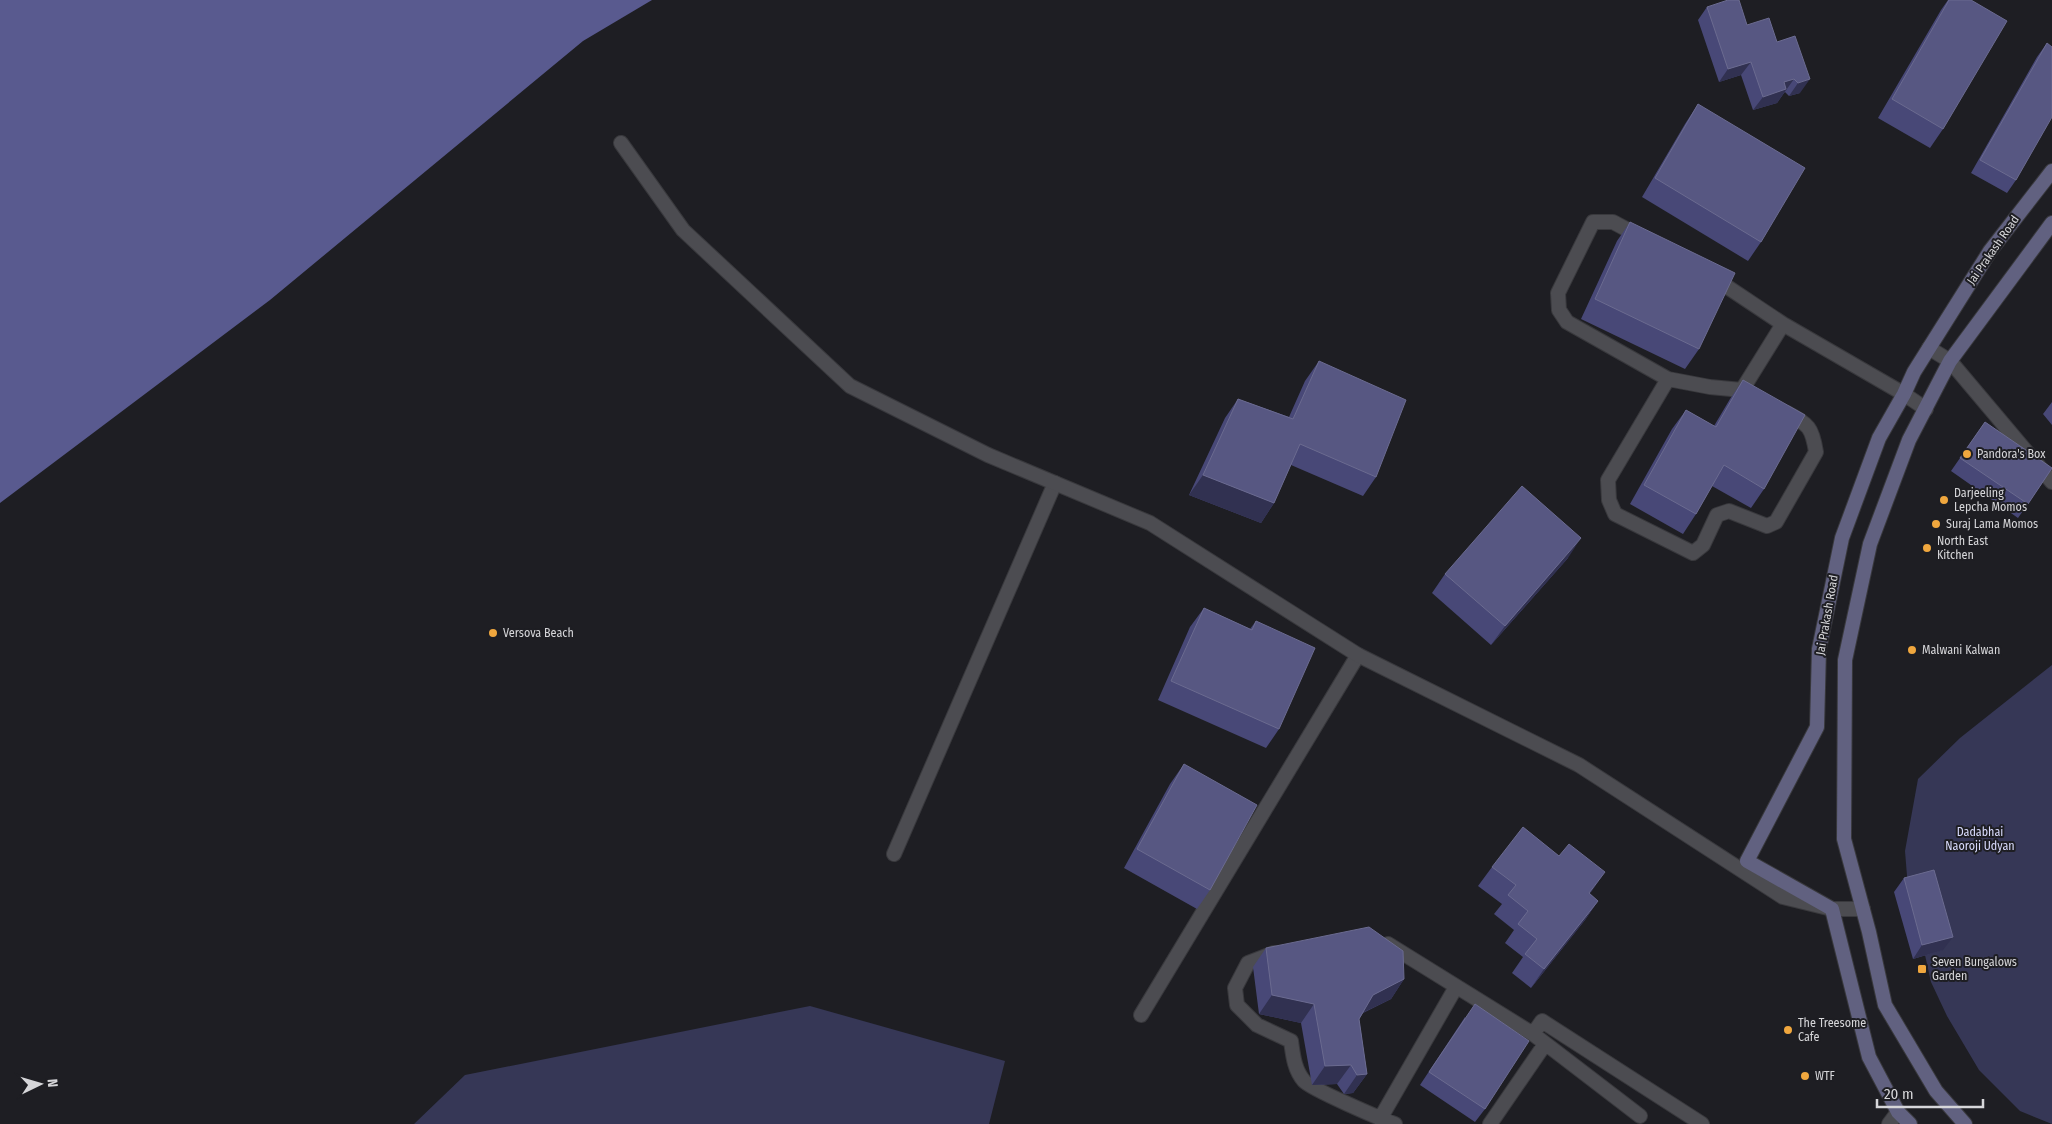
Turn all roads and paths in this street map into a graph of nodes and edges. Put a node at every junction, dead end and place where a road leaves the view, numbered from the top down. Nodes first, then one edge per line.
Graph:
1 (621, 143) dead end
2 (2052, 171) edge
3 (2052, 224) edge
4 (1654, 244) edge
5 (1703, 271) edge
6 (1783, 324) junction
7 (1928, 348) junction
8 (1950, 361) junction
9 (1668, 379) junction
10 (1904, 394) junction
11 (1775, 407) edge
12 (1926, 409) junction
13 (2052, 482) edge
14 (1055, 483) junction
15 (1358, 655) junction
16 (894, 854) dead end
17 (1832, 909) junction
18 (1863, 909) junction
19 (1378, 941) edge
20 (1288, 949) edge
21 (1456, 987) junction
22 (1141, 1015) dead end
23 (1533, 1034) junction
24 (1545, 1044) junction
25 (1898, 1112) junction
26 (1640, 1116) dead end
27 (1380, 1119) junction
28 (1395, 1124) edge
29 (1490, 1124) edge
30 (1702, 1124) edge
31 (1889, 1124) edge
32 (1910, 1124) edge
33 (1965, 1124) edge

1 - 14 street
2 - 7 main road, Jai Prakash Road
3 - 8 main road, Jai Prakash Road
4 - 9 street
5 - 6 street
6 - 9 street
6 - 10 street
7 - 8 street
7 - 10 main road, Jai Prakash Road
8 - 12 main road, Jai Prakash Road
8 - 13 street
9 - 11 street
10 - 12 street
10 - 17 main road, Jai Prakash Road
12 - 18 main road, Jai Prakash Road
14 - 15 street
14 - 16 street
15 - 17 street
15 - 22 street
17 - 18 street
17 - 25 main road
18 - 33 main road, Jai Prakash Road
19 - 21 street
20 - 27 street
21 - 23 street
21 - 27 street
23 - 24 street
23 - 30 street
24 - 26 street
24 - 29 street
25 - 31 street
25 - 32 main road
27 - 28 street

